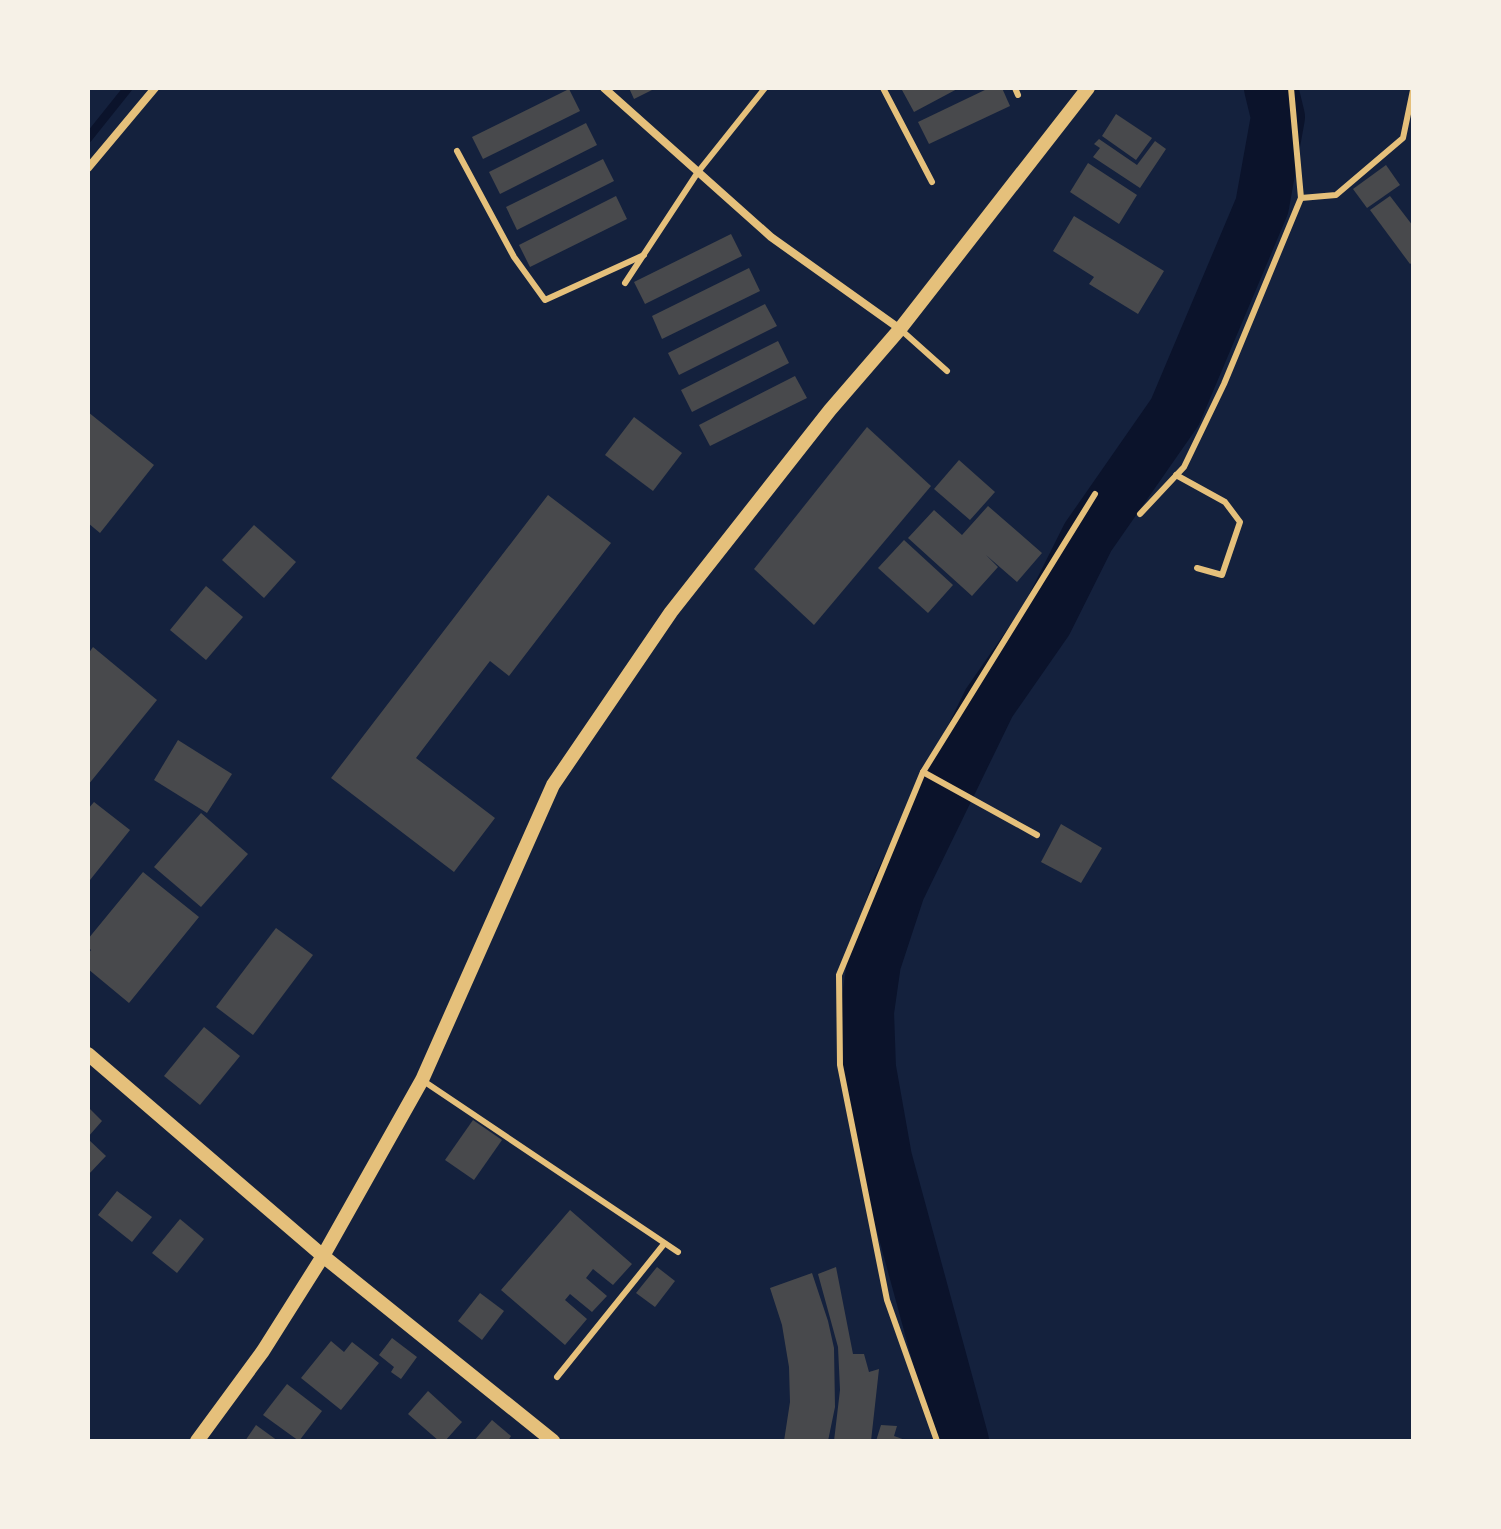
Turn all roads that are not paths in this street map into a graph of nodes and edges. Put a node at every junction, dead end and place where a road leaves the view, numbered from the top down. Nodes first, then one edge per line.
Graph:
1 (155, 88) edge
2 (604, 88) edge
3 (765, 88) edge
4 (883, 88) edge
5 (1088, 88) edge
6 (1291, 88) edge
7 (1413, 90) edge
8 (457, 151) dead end
9 (88, 168) edge
10 (698, 172) junction
11 (932, 182) dead end
12 (1301, 198) junction
13 (644, 255) junction
14 (625, 283) dead end
15 (900, 329) junction
16 (947, 371) dead end
17 (1176, 475) junction
18 (1095, 494) dead end
19 (1140, 514) dead end
20 (1197, 568) dead end
21 (923, 772) junction
22 (1037, 835) dead end
23 (88, 1054) edge
24 (422, 1080) junction
25 (664, 1244) junction
26 (678, 1252) dead end
27 (323, 1256) junction
28 (557, 1377) dead end
29 (197, 1441) edge
30 (553, 1441) edge
31 (937, 1441) edge

1 - 9 street
2 - 10 street
3 - 10 lane
4 - 11 lane
5 - 15 street
6 - 12 lane
7 - 12 lane
8 - 13 lane
10 - 13 lane
10 - 15 street
12 - 17 lane
13 - 14 lane
15 - 16 lane
15 - 24 street
17 - 19 lane
17 - 20 lane
18 - 21 lane
21 - 22 lane
21 - 31 lane
23 - 27 street
24 - 25 lane
24 - 27 street
25 - 26 lane
25 - 28 lane
27 - 29 street
27 - 30 street

